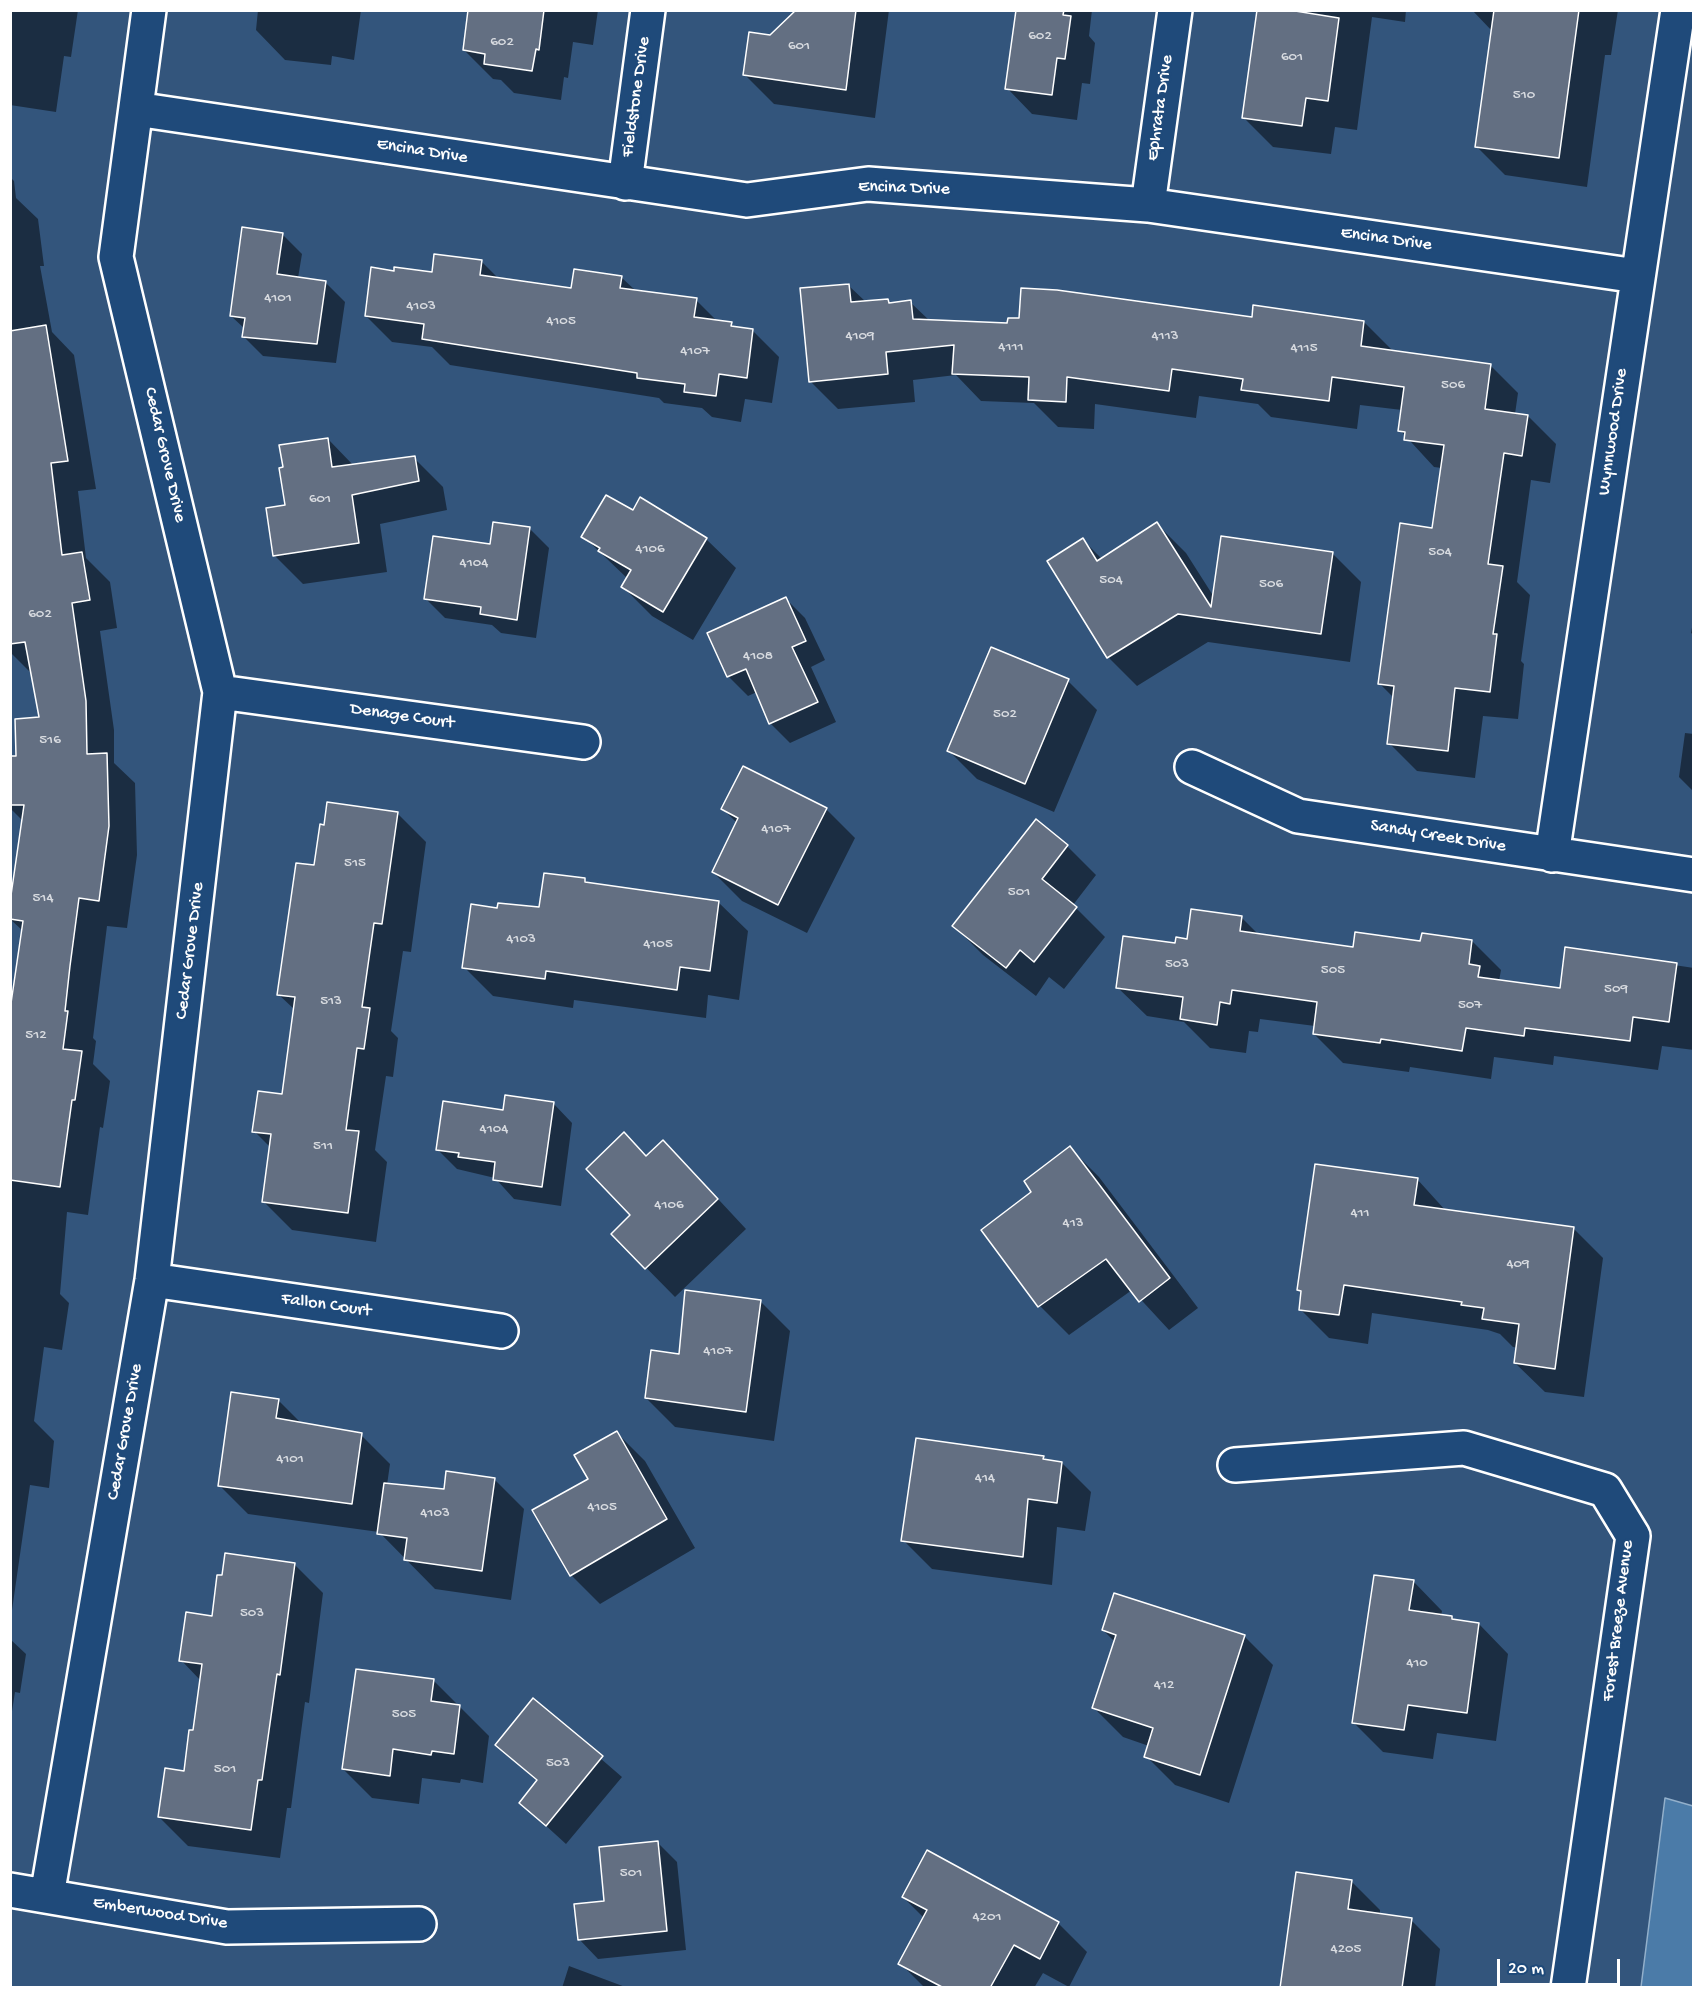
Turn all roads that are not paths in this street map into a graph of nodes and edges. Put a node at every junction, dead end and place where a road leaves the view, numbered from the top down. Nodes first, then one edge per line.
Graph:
1 (149, 10) edge
2 (648, 10) edge
3 (1174, 10) edge
4 (1678, 10) edge
5 (136, 109) junction
6 (625, 183) junction
7 (1148, 205) junction
8 (1637, 276) junction
9 (220, 692) junction
10 (583, 742) dead end
11 (1192, 767) dead end
12 (1552, 855) junction
13 (1694, 875) edge
14 (152, 1280) junction
15 (501, 1331) dead end
16 (1236, 1465) dead end
17 (10, 1890) edge
18 (47, 1896) junction
19 (419, 1924) dead end
20 (1568, 1988) edge

1 - 5 street, Cedar Grove Drive
2 - 6 street, Fieldstone Drive
3 - 7 street, Ephrata Drive
4 - 8 street, Wynnwood Drive
5 - 6 street, Encina Drive
5 - 9 street, Cedar Grove Drive
6 - 7 street, Encina Drive
7 - 8 street, Encina Drive
8 - 12 street, Wynnwood Drive
9 - 10 street, Denage Court
9 - 14 street, Cedar Grove Drive
11 - 12 street, Sandy Creek Drive
12 - 13 street, Sandy Creek Drive
14 - 15 street, Fallon Court
14 - 18 street, Cedar Grove Drive
16 - 20 street, Forest Breeze Avenue
17 - 18 street, Emberwood Drive
18 - 19 street, Emberwood Drive

